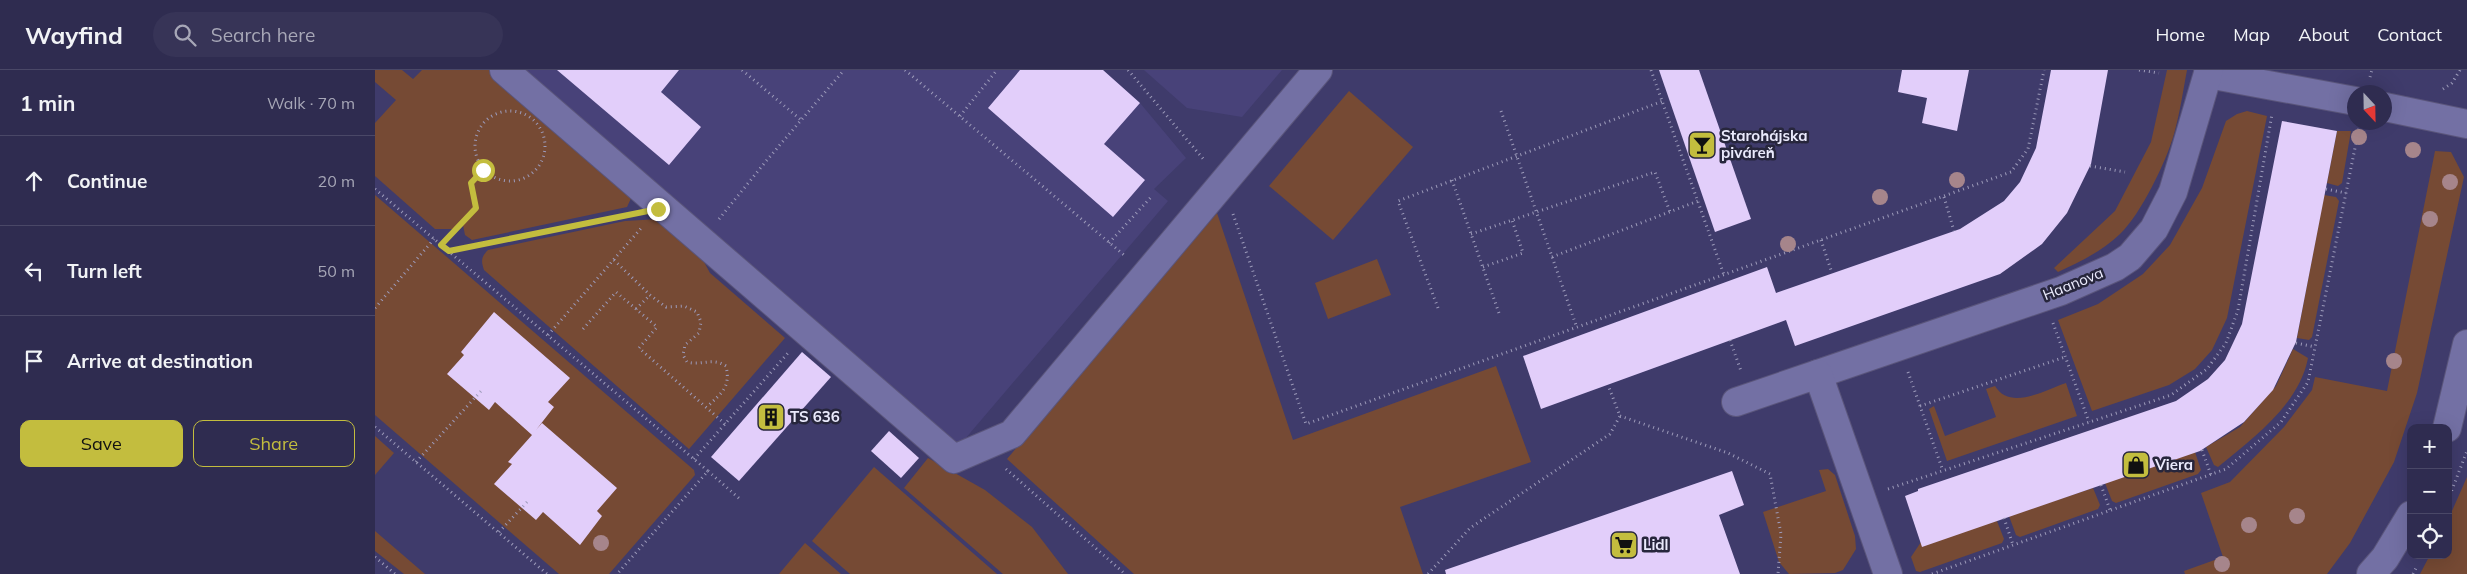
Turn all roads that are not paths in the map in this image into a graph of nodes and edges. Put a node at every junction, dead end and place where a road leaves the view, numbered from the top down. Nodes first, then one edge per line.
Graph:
1 (504, 70) edge
2 (1318, 70) edge
3 (2208, 72) edge
4 (2347, 99) edge
5 (2392, 108) edge
6 (2467, 124) edge
7 (2467, 344) edge
8 (1827, 371) junction
9 (1736, 402) dead end
10 (2448, 424) edge
11 (2407, 522) edge
12 (1888, 574) edge
13 (2371, 574) edge

1 - 2 street
3 - 4 street
3 - 8 street, Haanova
5 - 6 street
7 - 10 street
8 - 9 street, Haanova
8 - 12 street
11 - 13 street

